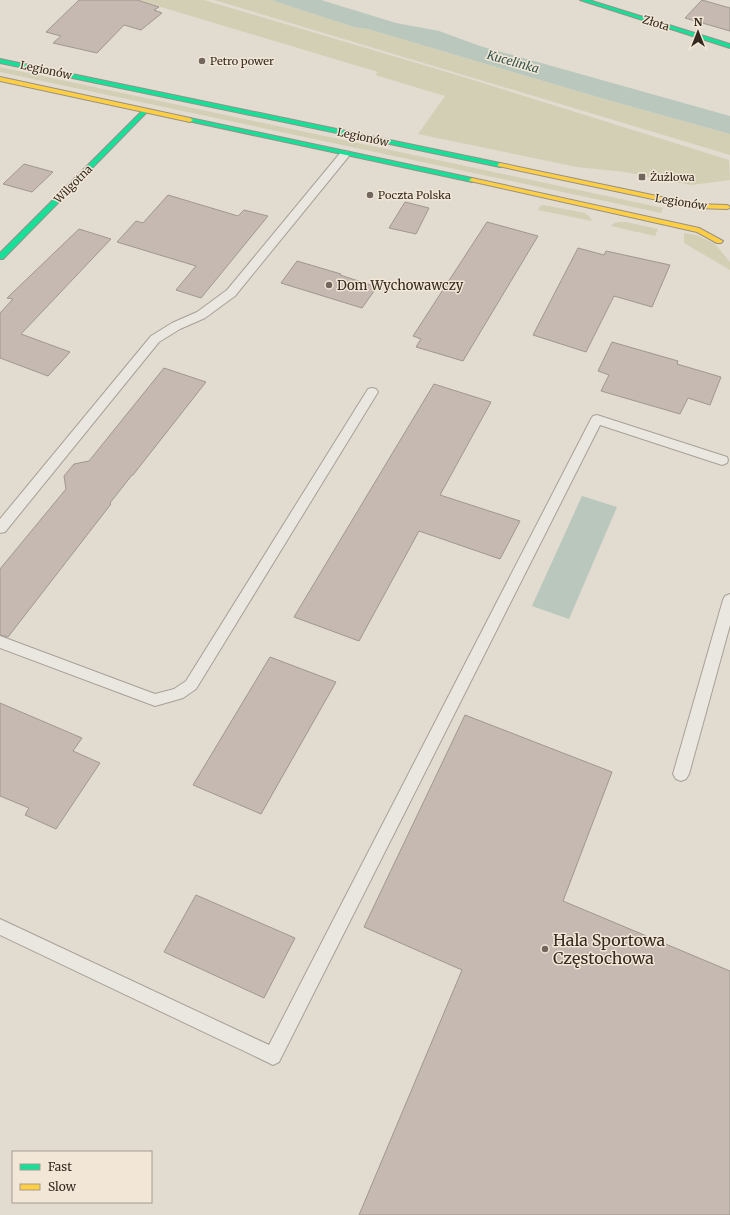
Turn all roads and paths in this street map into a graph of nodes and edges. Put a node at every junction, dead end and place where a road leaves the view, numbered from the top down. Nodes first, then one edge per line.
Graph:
1 (583, 0) edge
2 (730, 46) edge
3 (0, 61) edge
4 (0, 79) edge
5 (146, 111) junction
6 (345, 154) junction
7 (729, 206) edge
8 (720, 214) dead end
9 (716, 227) dead end
10 (0, 257) edge
11 (372, 392) dead end
12 (722, 460) dead end
13 (0, 528) edge
14 (730, 600) edge
15 (0, 642) edge
16 (680, 774) dead end
17 (0, 927) edge

1 - 2 street, Złota
3 - 7 street, Legionów
4 - 5 street, Legionów
5 - 6 street, Legionów
5 - 10 street, Wilgotna
6 - 9 street, Legionów
6 - 13 lane
7 - 8 street
11 - 15 lane
12 - 17 lane
14 - 16 lane

